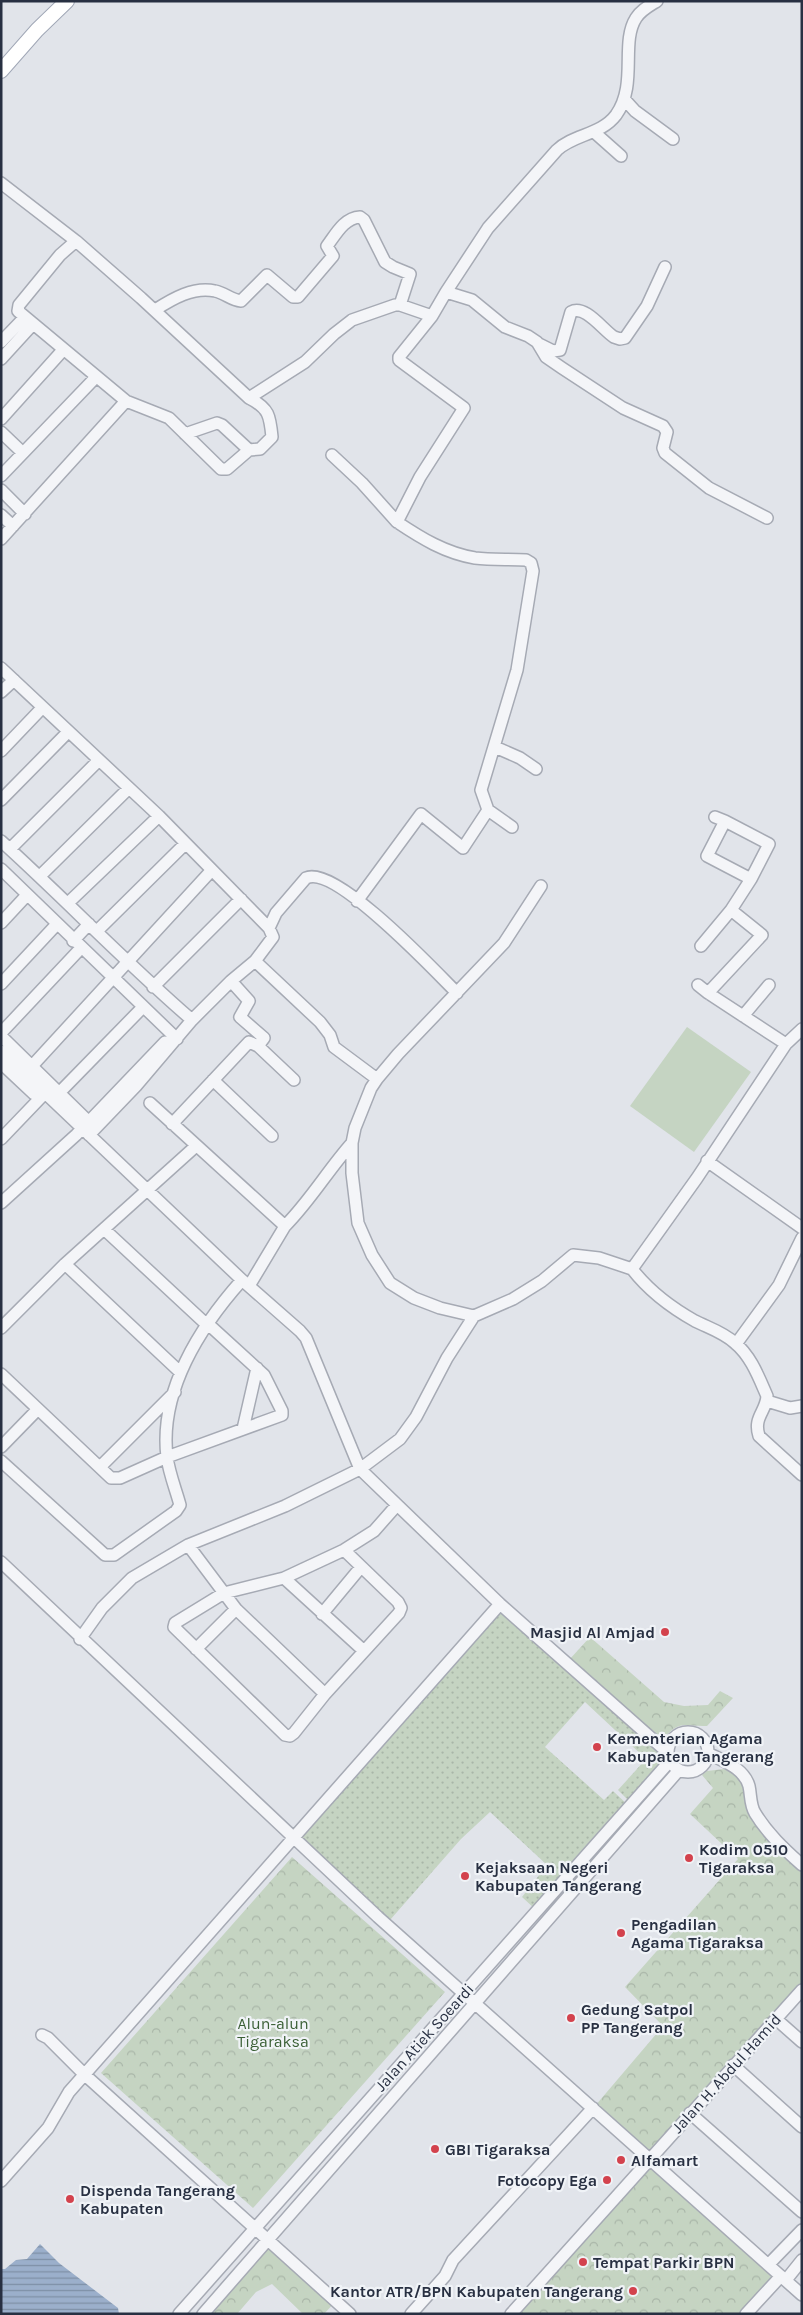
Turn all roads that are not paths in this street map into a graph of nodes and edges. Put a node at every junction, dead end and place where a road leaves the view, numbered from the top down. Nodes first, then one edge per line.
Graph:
1 (67, 1) edge
2 (657, 1) edge
3 (3, 64) edge
4 (625, 100) junction
5 (594, 132) junction
6 (673, 139) dead end
7 (621, 156) dead end
8 (1, 182) edge
9 (76, 242) junction
10 (665, 267) dead end
11 (446, 292) junction
12 (400, 305) junction
13 (155, 310) junction
14 (432, 316) junction
15 (29, 320) junction
16 (1, 342) edge
17 (537, 342) junction
18 (63, 350) junction
19 (1, 359) edge
20 (96, 377) junction
21 (249, 398) junction
22 (126, 401) junction
23 (1, 419) edge
24 (1, 432) edge
25 (186, 434) junction
26 (249, 450) junction
27 (23, 453) junction
28 (332, 455) dead end
29 (1, 476) edge
30 (1, 490) edge
31 (25, 514) junction
32 (1, 516) edge
33 (767, 518) dead end
34 (397, 522) junction
35 (13, 526) junction
36 (1, 539) edge
37 (1, 668) edge
38 (14, 680) junction
39 (1, 692) edge
40 (42, 708) junction
41 (68, 732) junction
42 (495, 747) junction
43 (1, 751) edge
44 (99, 760) junction
45 (536, 769) dead end
46 (128, 789) junction
47 (1, 800) edge
48 (488, 810) junction
49 (159, 816) junction
50 (512, 826) dead end
51 (185, 844) junction
52 (6, 846) edge
53 (2, 870) edge
54 (211, 871) junction
55 (40, 876) junction
56 (751, 879) junction
57 (541, 886) dead end
58 (27, 895) junction
59 (240, 899) junction
60 (357, 901) junction
61 (68, 903) junction
62 (731, 910) junction
63 (1, 922) edge
64 (57, 924) junction
65 (269, 928) junction
66 (97, 932) junction
67 (701, 946) dead end
68 (81, 949) junction
69 (255, 961) junction
70 (127, 963) junction
71 (112, 979) junction
72 (231, 981) junction
73 (1, 984) edge
74 (698, 985) dead end
75 (769, 985) dead end
76 (153, 987) junction
77 (457, 993) junction
78 (708, 993) junction
79 (143, 1007) junction
80 (743, 1016) junction
81 (192, 1020) junction
82 (802, 1029) edge
83 (1, 1033) edge
84 (1, 1036) edge
85 (174, 1037) junction
86 (786, 1044) junction
87 (258, 1046) junction
88 (5, 1059) edge
89 (32, 1066) junction
90 (377, 1079) junction
91 (213, 1080) junction
92 (294, 1080) dead end
93 (49, 1093) junction
94 (150, 1103) dead end
95 (172, 1124) junction
96 (86, 1130) junction
97 (272, 1136) dead end
98 (1, 1139) edge
99 (352, 1143) junction
100 (196, 1146) junction
101 (707, 1161) junction
102 (147, 1191) junction
103 (1, 1203) edge
104 (285, 1226) junction
105 (802, 1228) edge
106 (105, 1230) junction
107 (802, 1238) edge
108 (66, 1264) junction
109 (632, 1269) junction
110 (246, 1283) junction
111 (474, 1316) junction
112 (207, 1323) junction
113 (1, 1328) edge
114 (736, 1344) junction
115 (257, 1368) junction
116 (180, 1372) junction
117 (1, 1374) edge
118 (175, 1392) junction
119 (767, 1401) junction
120 (802, 1406) edge
121 (38, 1408) junction
122 (243, 1429) junction
123 (1, 1447) edge
124 (167, 1457) junction
125 (1, 1461) edge
126 (100, 1467) junction
127 (360, 1469) junction
128 (802, 1475) edge
129 (397, 1505) junction
130 (188, 1545) junction
131 (344, 1550) junction
132 (1, 1562) edge
133 (361, 1567) junction
134 (284, 1578) junction
135 (224, 1593) junction
136 (500, 1604) junction
137 (236, 1609) junction
138 (322, 1614) junction
139 (80, 1639) junction
140 (196, 1650) junction
141 (364, 1652) junction
142 (325, 1694) junction
143 (708, 1753) junction
144 (669, 1756) junction
145 (679, 1770) junction
146 (294, 1839) junction
147 (802, 1865) edge
148 (802, 1990) edge
149 (463, 1994) junction
150 (476, 2004) junction
151 (776, 2019) junction
152 (42, 2034) dead end
153 (802, 2042) edge
154 (733, 2065) junction
155 (85, 2075) junction
156 (593, 2108) junction
157 (690, 2113) junction
158 (802, 2127) edge
159 (650, 2158) junction
160 (1, 2181) edge
161 (802, 2212) edge
162 (254, 2229) junction
163 (802, 2230) edge
164 (268, 2241) junction
165 (802, 2260) edge
166 (769, 2264) junction
167 (783, 2278) junction
168 (802, 2295) edge
169 (179, 2314) edge
170 (203, 2314) edge
171 (350, 2314) edge
172 (411, 2314) edge
173 (511, 2314) edge
174 (746, 2314) edge

1 - 3 main road
2 - 4 street
4 - 5 street
4 - 6 street
5 - 7 street
5 - 11 street
8 - 9 street
9 - 13 street
9 - 15 street
10 - 17 street
11 - 14 street
11 - 17 street
12 - 13 street
12 - 14 street
12 - 21 street
13 - 21 street
14 - 34 street
15 - 16 street
15 - 18 street
15 - 19 street
17 - 33 street
18 - 20 street
18 - 23 street
20 - 22 street
20 - 27 street
21 - 26 street
22 - 25 street
22 - 31 street
24 - 27 street
25 - 26 street
25 - 26 street
27 - 29 street
28 - 34 street
30 - 31 street
31 - 35 street
32 - 35 street
34 - 42 street
35 - 36 street
37 - 38 street
38 - 39 street
38 - 40 street
40 - 41 street
40 - 43 street
41 - 44 street
41 - 47 street
42 - 45 street
42 - 48 street
44 - 46 street
44 - 52 street
46 - 49 street
46 - 55 street
48 - 50 street
48 - 60 street
49 - 51 street
49 - 61 street
51 - 54 street
51 - 66 street
52 - 53 street
52 - 55 street
53 - 58 street
54 - 59 street
54 - 70 street
55 - 61 street
56 - 56 street
56 - 62 street
57 - 77 street
58 - 63 street
58 - 64 street
59 - 65 street
59 - 76 street
60 - 65 street
60 - 77 street
61 - 66 street
62 - 67 street
62 - 78 street
64 - 68 street
64 - 73 street
65 - 69 street
66 - 68 street
66 - 68 street
66 - 70 street
68 - 71 street
68 - 83 street
69 - 72 street
69 - 90 street
70 - 71 street
70 - 76 street
71 - 79 street
71 - 89 street
72 - 81 street
72 - 87 street
74 - 78 street
75 - 80 street
76 - 81 street
77 - 90 street
78 - 80 street
79 - 85 street
79 - 93 street
80 - 86 street
81 - 85 street
82 - 86 street
84 - 88 street
85 - 96 street
86 - 101 street
87 - 91 street
87 - 92 street
88 - 89 street
88 - 93 street
89 - 93 street
90 - 99 street
91 - 95 street
91 - 97 street
93 - 96 street
93 - 98 street
94 - 95 street
95 - 100 street
96 - 102 street
96 - 103 street
99 - 104 street
99 - 111 street
100 - 102 street
100 - 104 street
101 - 105 street
101 - 109 street
102 - 106 street
102 - 110 street
104 - 110 street
106 - 108 street
106 - 112 street
107 - 114 street
108 - 113 street
108 - 116 street
109 - 111 street
109 - 114 street
110 - 112 street
110 - 127 street
111 - 127 street
112 - 115 street
112 - 116 street
114 - 119 street
115 - 122 street
115 - 122 street
116 - 118 street
117 - 121 street
118 - 124 street
118 - 126 street
119 - 120 street
119 - 128 street
121 - 123 street
121 - 126 street
122 - 124 street
124 - 125 street
124 - 126 street
127 - 129 street
127 - 130 street
129 - 131 street
129 - 136 street
130 - 135 street
130 - 139 street
131 - 133 street
131 - 134 street
132 - 139 street
133 - 138 street
133 - 141 street
134 - 135 street
134 - 138 street
135 - 137 street
135 - 140 street
136 - 144 street
136 - 146 street
137 - 140 street
137 - 142 street
138 - 141 street
139 - 146 street
140 - 142 street
141 - 142 street
143 - 144 street
143 - 145 street
143 - 147 street
144 - 145 street
144 - 149 street, Jalan Atiek Soeardi
145 - 150 street, Jalan Atiek Soeardi
146 - 149 street
146 - 155 street
148 - 151 street, Jalan H. Abdul Hamid
149 - 150 street
149 - 162 street, Jalan Atiek Soeardi
150 - 156 street
150 - 164 street, Jalan Atiek Soeardi
151 - 153 street
151 - 154 street, Jalan H. Abdul Hamid
152 - 155 street
154 - 157 street, Jalan H. Abdul Hamid
154 - 158 street
155 - 160 street
155 - 162 street
156 - 159 street
156 - 172 street
157 - 159 street, Jalan H. Abdul Hamid
157 - 161 street
159 - 166 street
159 - 173 street, Jalan H. Abdul Hamid
162 - 164 street
162 - 169 street, Jalan Atiek Soeardi
163 - 166 street
164 - 170 street, Jalan Atiek Soeardi
164 - 171 street
165 - 167 street
166 - 167 street
167 - 168 street
167 - 174 street

